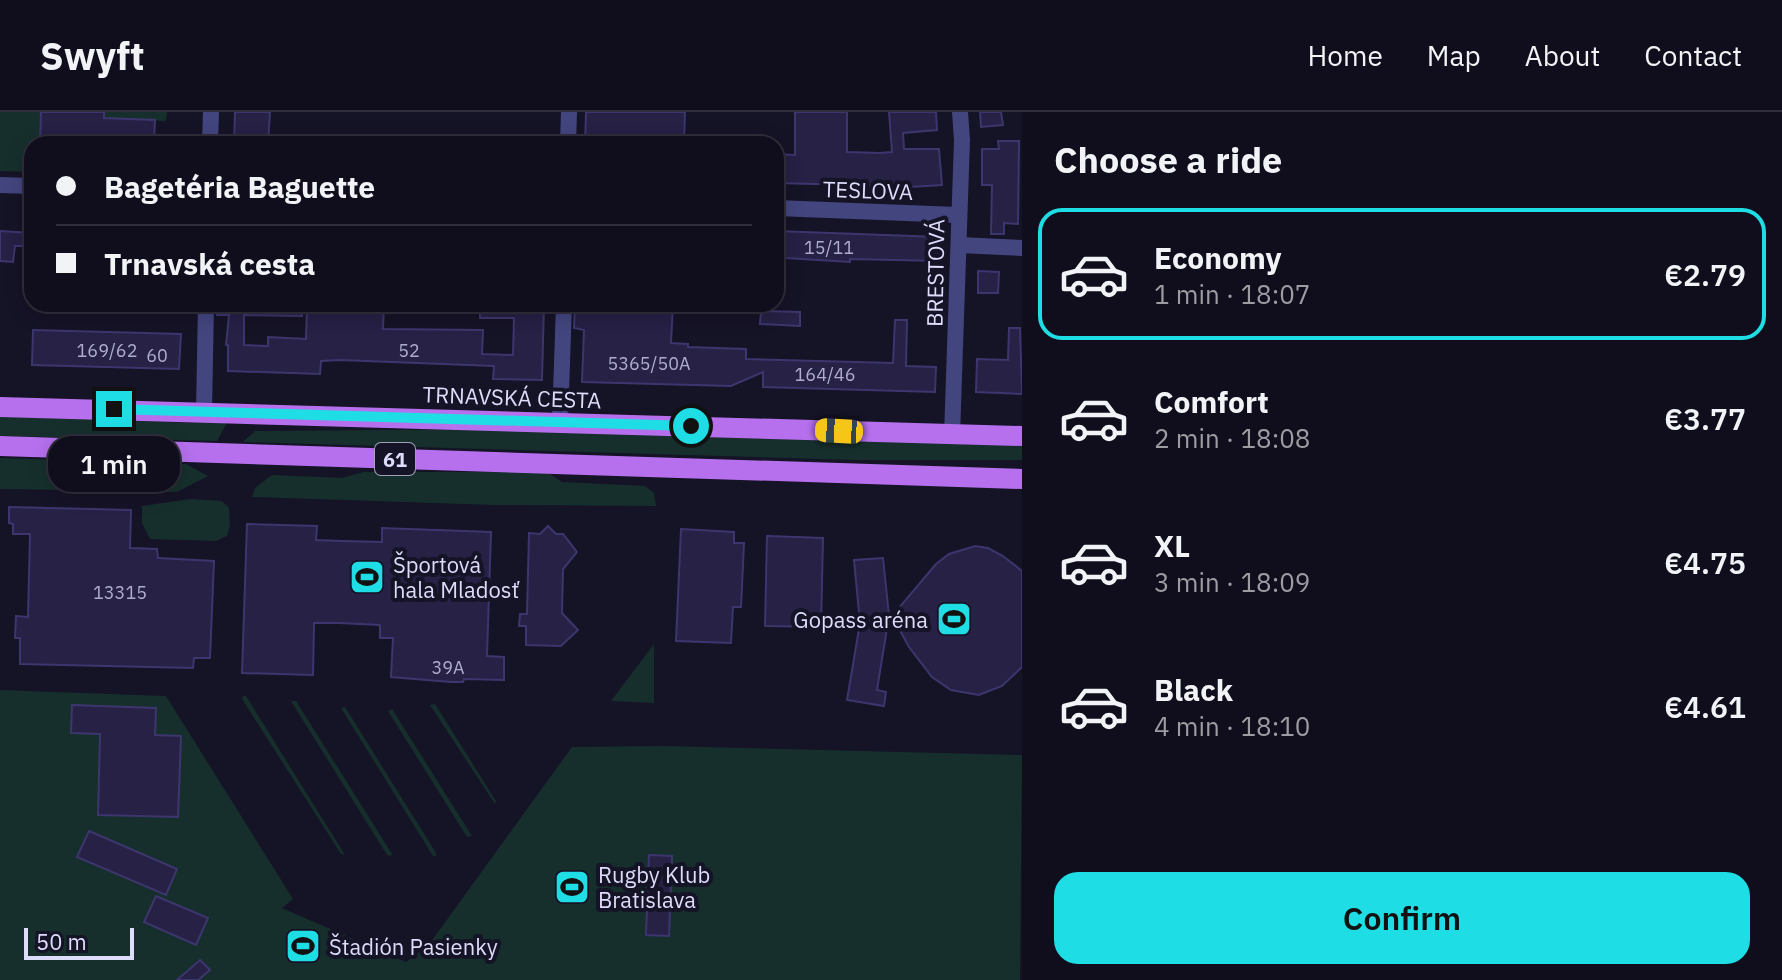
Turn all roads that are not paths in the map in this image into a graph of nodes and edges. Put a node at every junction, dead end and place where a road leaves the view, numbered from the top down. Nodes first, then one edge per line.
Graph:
1 (211, 112) edge
2 (569, 112) edge
3 (960, 112) edge
4 (210, 136) edge
5 (568, 136) edge
6 (0, 185) edge
7 (24, 186) edge
8 (784, 208) edge
9 (958, 215) junction
10 (959, 245) junction
11 (1022, 248) edge
12 (206, 312) edge
13 (564, 312) edge
14 (0, 407) edge
15 (204, 411) junction
16 (560, 422) junction
17 (952, 436) junction
18 (1022, 436) edge
19 (0, 446) edge
20 (1022, 479) edge

1 - 4 street
2 - 5 street
3 - 9 street, BRESTOVÁ
6 - 7 street
8 - 9 street, TESLOVA
9 - 10 street, BRESTOVÁ
10 - 11 street
10 - 17 street, BRESTOVÁ
12 - 15 street
13 - 16 street
14 - 15 main road, TRNAVSKÁ CESTA / 61
15 - 16 main road, TRNAVSKÁ CESTA / 61
16 - 17 main road, TRNAVSKÁ CESTA / 61
17 - 18 main road, TRNAVSKÁ CESTA / 61
19 - 20 main road, 61

